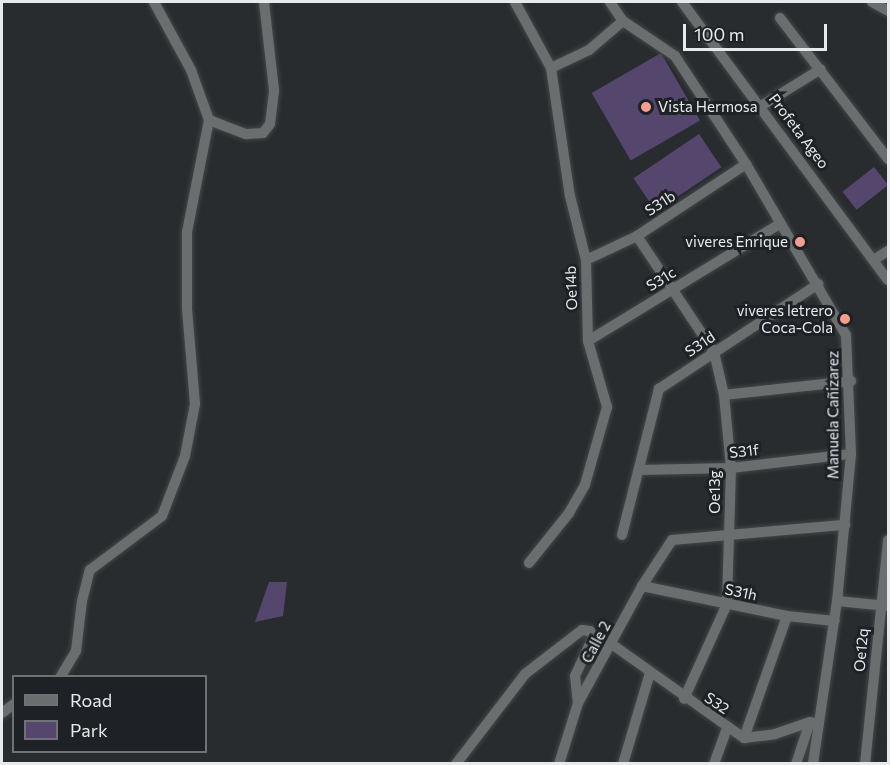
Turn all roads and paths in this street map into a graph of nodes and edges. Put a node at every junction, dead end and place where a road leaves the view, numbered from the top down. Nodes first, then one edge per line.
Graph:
1 (154, 2) edge
2 (264, 2) edge
3 (515, 2) edge
4 (610, 2) edge
5 (682, 2) edge
6 (872, 2) edge
7 (888, 11) edge
8 (780, 18) dead end
9 (623, 21) junction
10 (551, 68) junction
11 (821, 69) junction
12 (761, 106) junction
13 (209, 120) junction
14 (888, 159) edge
15 (746, 164) junction
16 (780, 224) junction
17 (637, 236) junction
18 (888, 251) edge
19 (875, 259) junction
20 (586, 260) junction
21 (888, 280) edge
22 (818, 284) junction
23 (674, 289) junction
24 (588, 341) junction
25 (714, 352) junction
26 (850, 381) junction
27 (724, 395) junction
28 (851, 454) junction
29 (731, 468) junction
30 (640, 470) junction
31 (845, 525) junction
32 (622, 535) dead end
33 (730, 538) junction
34 (888, 540) edge
35 (529, 563) dead end
36 (642, 586) junction
37 (837, 601) junction
38 (727, 604) junction
39 (884, 605) edge
40 (787, 616) junction
41 (835, 621) junction
42 (613, 645) junction
43 (650, 673) junction
44 (63, 675) edge
45 (684, 699) junction
46 (578, 703) junction
47 (815, 723) junction
48 (727, 728) junction
49 (744, 738) junction
50 (456, 764) edge
51 (559, 764) edge
52 (623, 764) edge
53 (714, 764) edge
54 (796, 764) edge
55 (813, 764) edge
56 (865, 764) edge

1 - 13 street
2 - 13 street
3 - 10 street, Oe14b
4 - 9 street, Manuela Cañizarez
5 - 12 street, Profeta Ageo
6 - 7 street
8 - 11 street
9 - 10 street
9 - 15 street, Manuela Cañizarez
10 - 20 street, Oe14b
11 - 12 street
11 - 14 street
12 - 19 street, Profeta Ageo
13 - 44 street
15 - 16 street, Manuela Cañizarez
15 - 17 street, S31b
16 - 22 street, Manuela Cañizarez
16 - 23 street, S31c
17 - 20 street, S31b
17 - 23 street, Oe13g
18 - 19 street
19 - 21 street, Profeta Ageo
20 - 24 street, Oe14b
22 - 25 street, S31d
22 - 26 street, Manuela Cañizarez
23 - 24 street, S31c
23 - 25 street, Oe13g
24 - 35 street, Oe14b
25 - 27 street, Oe13g
25 - 30 street, S31d
26 - 27 street
26 - 28 street, Manuela Cañizarez
27 - 29 street, Oe13g
28 - 29 street, S31f
28 - 31 street, Manuela Cañizarez
29 - 30 street, S31f
29 - 33 street, Oe13g
30 - 32 street
31 - 33 street
31 - 37 street, Manuela Cañizarez
33 - 36 street, Calle 2
33 - 38 street, Oe13g
34 - 39 street, Oe12q
36 - 38 street, S31h
36 - 42 street, Calle 2
37 - 39 street
37 - 41 street, Manuela Cañizarez
38 - 40 street, S31h
38 - 45 street, Oe13g
39 - 56 street, Oe12q
40 - 41 street, S31h
40 - 49 street
41 - 47 street, Manuela Cañizarez
42 - 43 street, S32
42 - 46 street, Calle 2
43 - 45 street, S32
43 - 52 street
45 - 48 street, S32
46 - 50 street
46 - 51 street, Calle 2
47 - 49 street
47 - 54 street
47 - 55 street, Manuela Cañizarez
48 - 49 street, S32
48 - 53 street

